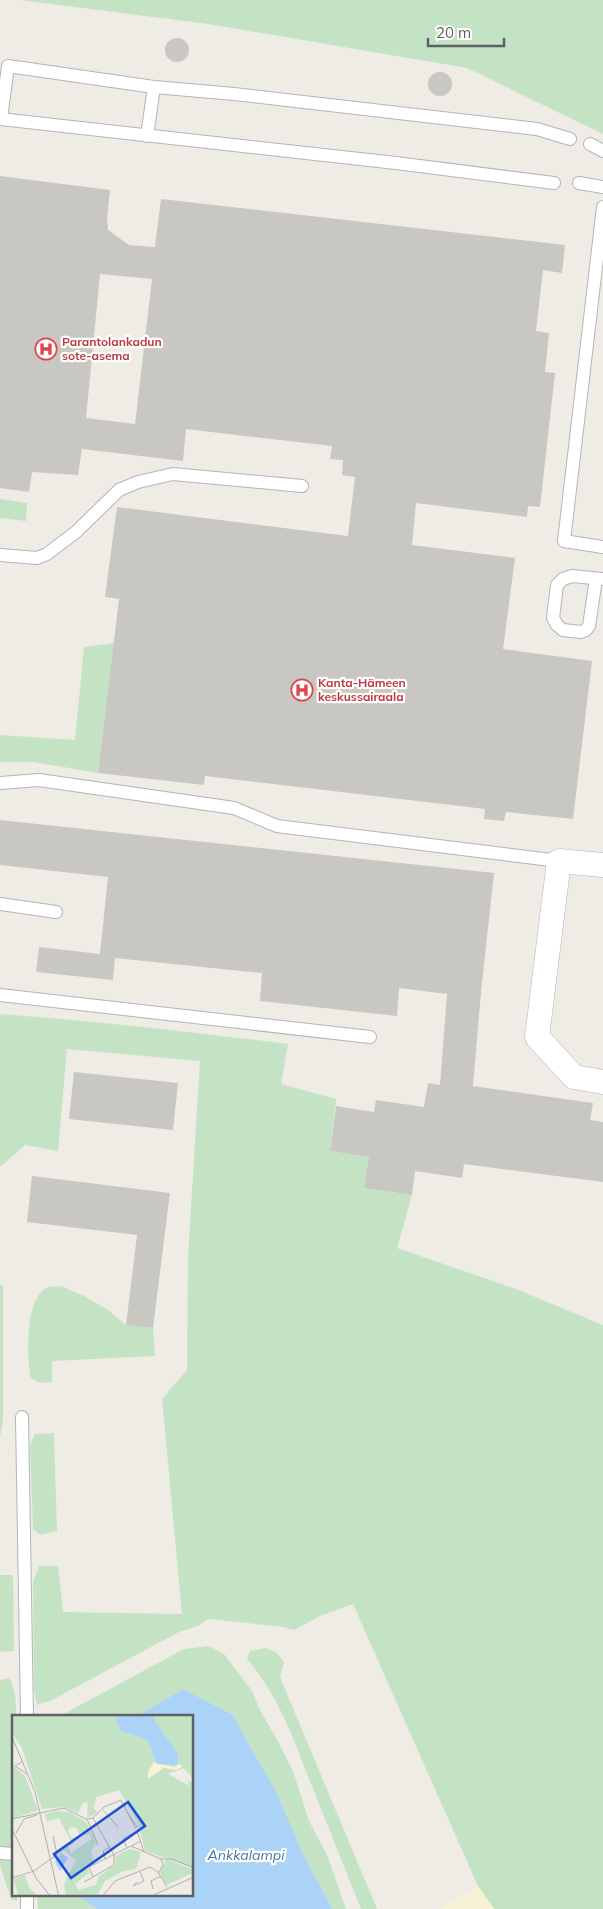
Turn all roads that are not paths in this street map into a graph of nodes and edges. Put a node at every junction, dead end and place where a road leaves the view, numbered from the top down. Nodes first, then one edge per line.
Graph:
1 (154, 88) junction
2 (0, 119) edge
3 (147, 136) junction
4 (570, 139) dead end
5 (590, 144) dead end
6 (603, 151) edge
7 (554, 183) dead end
8 (578, 183) dead end
9 (603, 187) edge
10 (603, 207) edge
11 (302, 486) dead end
12 (603, 547) edge
13 (0, 555) edge
14 (600, 579) edge
15 (0, 783) edge
16 (559, 862) junction
17 (603, 865) edge
18 (0, 904) edge
19 (56, 912) dead end
20 (0, 995) edge
21 (370, 1037) dead end
22 (603, 1082) edge
23 (22, 1417) dead end
24 (27, 1715) edge
25 (27, 1896) edge
26 (27, 1909) edge

1 - 2 lane
1 - 3 lane
1 - 4 lane
2 - 3 lane
3 - 7 lane
5 - 6 lane
8 - 9 lane
10 - 12 lane
11 - 13 lane
14 - 14 lane
15 - 16 lane
16 - 17 street
16 - 22 street
18 - 19 lane
20 - 21 lane
23 - 24 lane
25 - 26 lane

